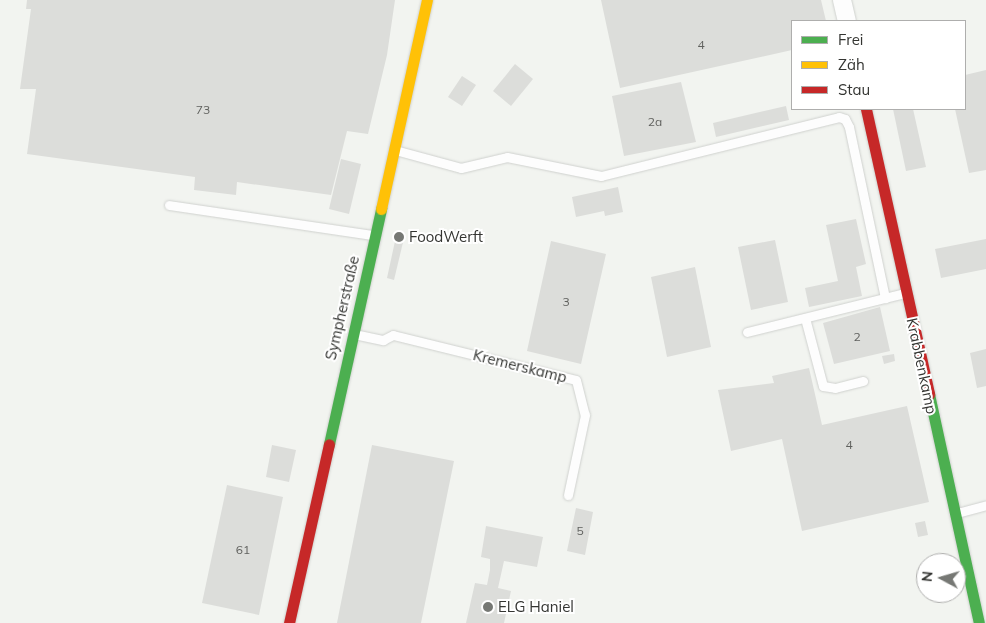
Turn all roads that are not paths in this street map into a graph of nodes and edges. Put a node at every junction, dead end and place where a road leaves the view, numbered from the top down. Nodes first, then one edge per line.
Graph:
1 (427, 0) edge
2 (842, 0) edge
3 (847, 20) edge
4 (866, 110) edge
5 (393, 149) junction
6 (169, 205) dead end
7 (373, 235) junction
8 (906, 293) junction
9 (885, 298) junction
10 (805, 318) junction
11 (747, 332) dead end
12 (351, 333) junction
13 (863, 381) dead end
14 (568, 495) dead end
15 (986, 505) edge
16 (954, 514) junction
17 (986, 590) edge
18 (972, 593) junction
19 (289, 623) edge
20 (979, 623) edge

1 - 5 street, Sympherstraße
2 - 3 street
4 - 8 street, Krabbenkamp
5 - 7 street, Sympherstraße
5 - 9 lane
6 - 7 lane
7 - 12 street, Sympherstraße
8 - 9 lane
8 - 16 street, Krabbenkamp
9 - 10 lane
10 - 11 lane
10 - 13 lane
12 - 14 lane, Kremerskamp
12 - 19 street, Sympherstraße
15 - 16 lane
16 - 18 street, Krabbenkamp
17 - 18 lane
18 - 20 street, Krabbenkamp

